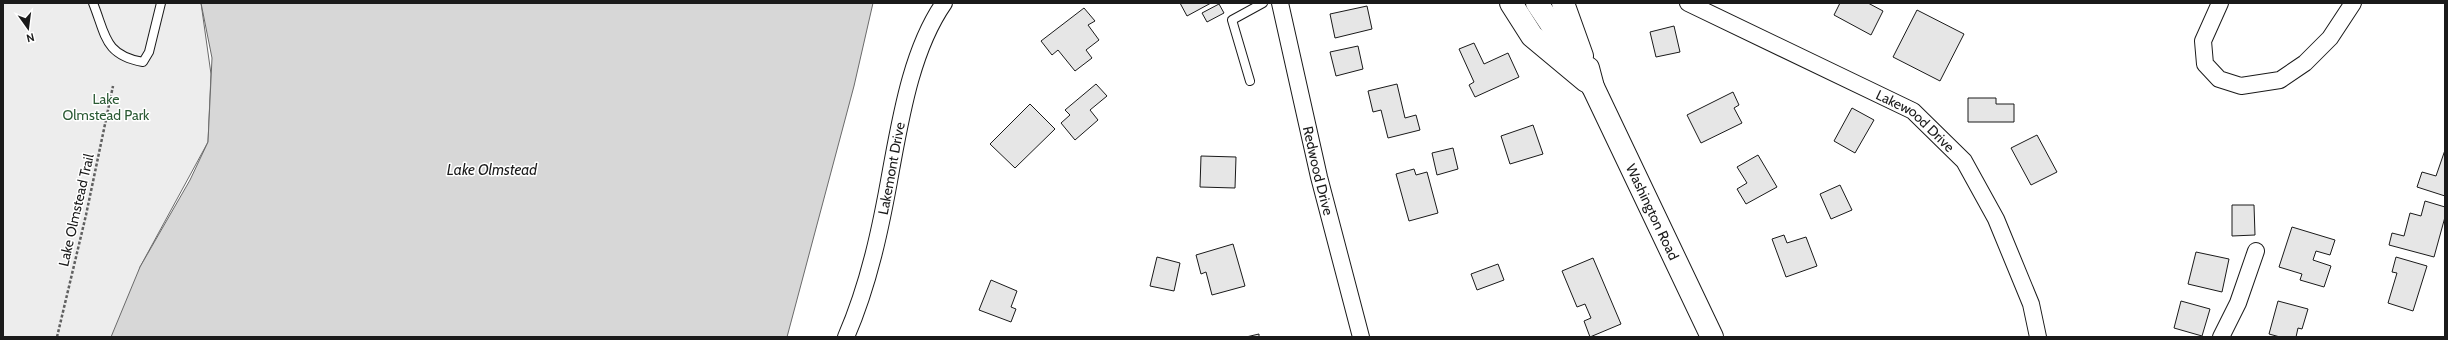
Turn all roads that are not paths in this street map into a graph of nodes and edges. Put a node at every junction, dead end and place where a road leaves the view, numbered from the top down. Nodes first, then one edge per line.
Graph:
1 (93, 3) edge
2 (161, 3) edge
3 (944, 3) edge
4 (1263, 3) edge
5 (1280, 3) edge
6 (1511, 3) edge
7 (1537, 3) edge
8 (1563, 3) edge
9 (1570, 3) edge
10 (1688, 3) edge
11 (2220, 3) edge
12 (2353, 3) edge
13 (1250, 81) dead end
14 (1593, 87) junction
15 (2256, 251) dead end
16 (846, 337) edge
17 (1361, 337) edge
18 (1712, 337) edge
19 (2038, 337) edge
20 (2221, 337) edge

1 - 2 lane
3 - 16 street, Lakemont Drive
4 - 13 lane
5 - 17 street, Redwood Drive
6 - 14 main road
7 - 14 main road
8 - 14 main road
9 - 14 main road
10 - 19 street, Lakewood Drive
11 - 12 street
14 - 18 main road, Washington Road
15 - 20 street

